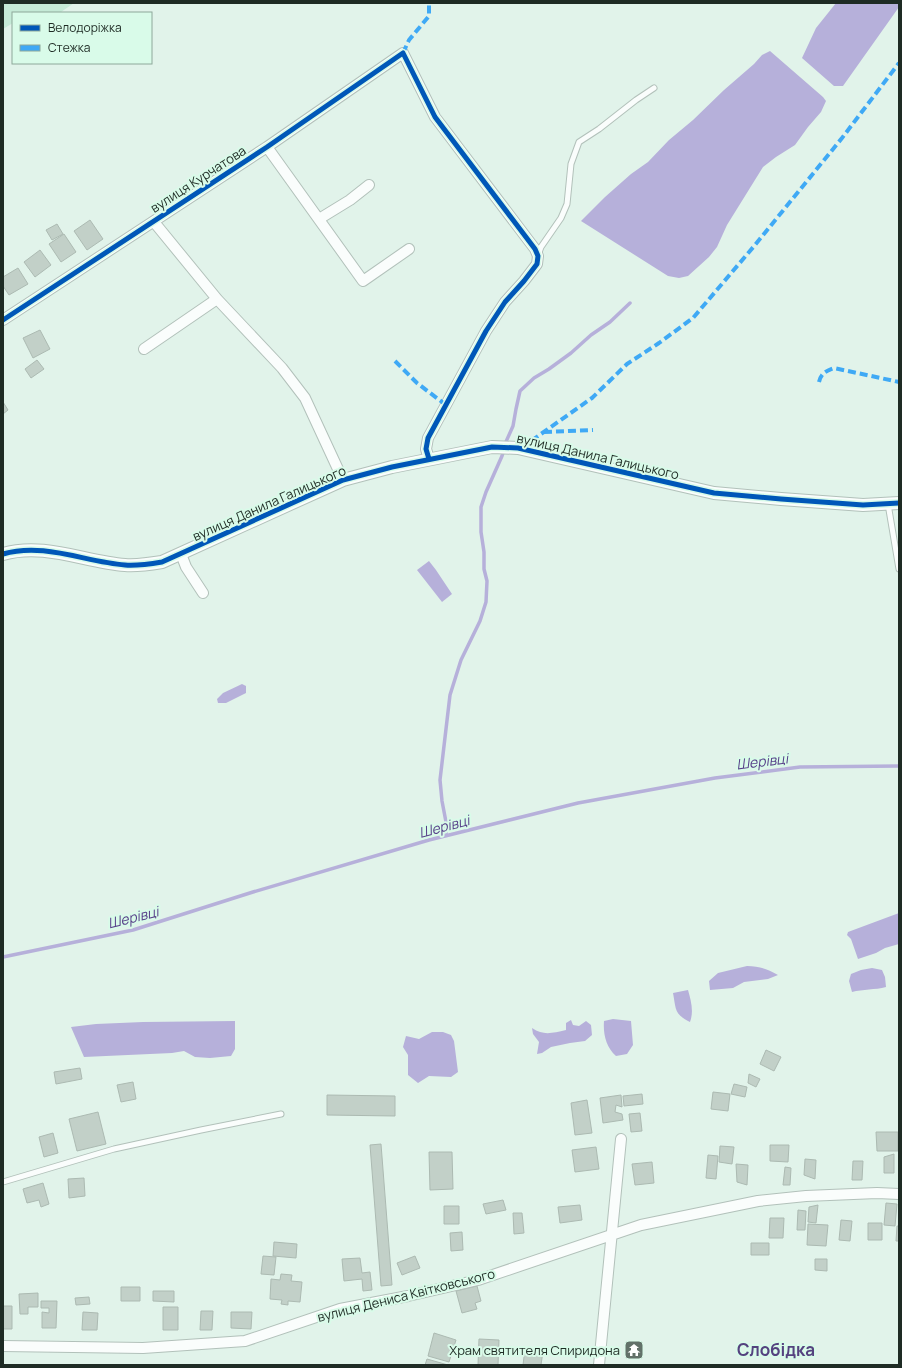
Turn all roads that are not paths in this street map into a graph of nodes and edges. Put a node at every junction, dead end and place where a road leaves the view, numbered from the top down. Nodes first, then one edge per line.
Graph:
1 (654, 88) dead end
2 (267, 147) junction
3 (369, 185) dead end
4 (319, 219) junction
5 (154, 222) junction
6 (409, 249) dead end
7 (538, 256) junction
8 (217, 299) junction
9 (3, 320) edge
10 (144, 349) dead end
11 (429, 459) junction
12 (343, 480) junction
13 (894, 503) edge
14 (3, 554) edge
15 (181, 554) junction
16 (899, 568) edge
17 (204, 593) dead end
18 (281, 1114) dead end
19 (621, 1139) dead end
20 (3, 1182) edge
21 (899, 1194) edge
22 (612, 1234) junction
23 (3, 1346) edge
24 (599, 1365) edge

1 - 7 lane
2 - 4 street
2 - 5 street, вулиця Курчатова
2 - 7 street, вулиця Курчатова
3 - 4 street
4 - 6 street
5 - 8 street
5 - 9 street, вулиця Курчатова
7 - 11 street
8 - 10 street
8 - 12 street
11 - 12 street, вулиця Данила Галицького
11 - 13 street, вулиця Данила Галицького
12 - 15 street, вулиця Данила Галицького
13 - 16 lane
14 - 15 street, вулиця Данила Галицького
15 - 17 street
18 - 20 lane
19 - 22 street
21 - 22 street, вулиця Дениса Квітковського
22 - 23 street, вулиця Дениса Квітковського
22 - 24 street

